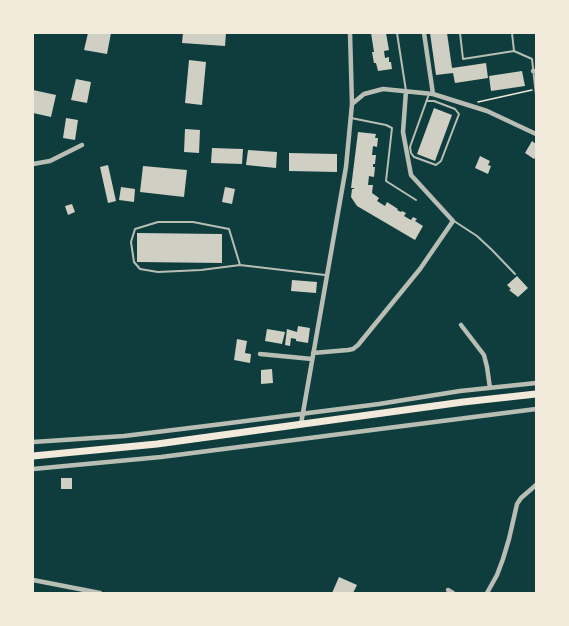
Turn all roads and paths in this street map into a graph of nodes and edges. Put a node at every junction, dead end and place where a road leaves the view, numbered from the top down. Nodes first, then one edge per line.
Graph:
1 (350, 33) edge
2 (397, 33) edge
3 (424, 33) edge
4 (460, 33) edge
5 (512, 33) edge
6 (514, 51) junction
7 (535, 71) edge
8 (535, 89) edge
9 (406, 91) junction
10 (431, 94) junction
11 (536, 95) edge
12 (427, 101) junction
13 (352, 104) junction
14 (466, 104) junction
15 (351, 118) junction
16 (536, 125) edge
17 (534, 133) edge
18 (82, 145) dead end
19 (33, 164) edge
20 (416, 200) dead end
21 (453, 221) junction
22 (240, 265) junction
23 (515, 274) dead end
24 (327, 276) junction
25 (461, 324) dead end
26 (260, 354) dead end
27 (313, 356) junction
28 (536, 383) edge
29 (490, 388) junction
30 (536, 394) edge
31 (536, 409) edge
32 (303, 413) junction
33 (301, 424) junction
34 (33, 442) edge
35 (33, 456) edge
36 (33, 468) edge
37 (536, 485) edge
38 (33, 580) edge
39 (100, 593) edge
40 (487, 593) edge

1 - 13 street
2 - 9 lane
3 - 10 street
4 - 6 lane
5 - 6 lane
6 - 7 lane
7 - 8 lane
8 - 11 lane
8 - 14 path
9 - 10 street
9 - 13 street
9 - 21 street
10 - 12 lane
10 - 14 street
12 - 12 lane
13 - 15 street
14 - 17 street
15 - 20 lane
15 - 24 street
16 - 17 lane
18 - 19 street
21 - 23 lane
21 - 27 street
22 - 22 lane
22 - 24 lane
24 - 27 street
25 - 29 street
26 - 27 street
27 - 32 street
28 - 29 street
29 - 32 street
30 - 33 highway
31 - 36 street
32 - 33 street
32 - 34 street
33 - 35 highway
37 - 40 street
38 - 39 street

